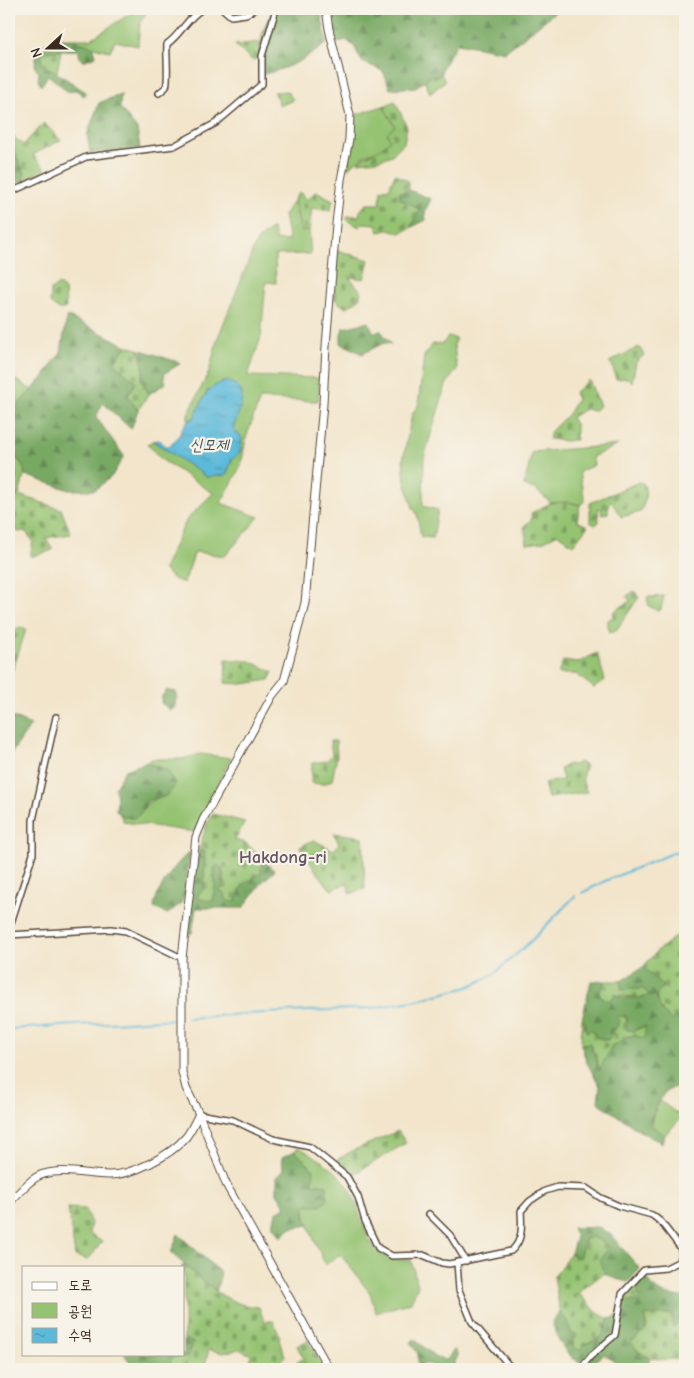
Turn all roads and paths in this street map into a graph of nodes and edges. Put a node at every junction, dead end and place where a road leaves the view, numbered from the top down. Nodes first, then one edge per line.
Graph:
1 (202, 9) edge
2 (223, 9) edge
3 (255, 9) edge
4 (276, 9) edge
5 (326, 9) edge
6 (160, 93) dead end
7 (9, 193) edge
8 (56, 717) dead end
9 (9, 930) edge
10 (9, 935) edge
11 (182, 958) junction
12 (199, 1114) junction
13 (9, 1203) edge
14 (428, 1214) dead end
15 (466, 1261) junction
16 (457, 1262) junction
17 (329, 1369) edge
18 (512, 1369) edge
19 (580, 1369) edge

1 - 6 street
2 - 3 street
4 - 7 street
5 - 11 street
8 - 9 street
10 - 11 street
11 - 12 street
12 - 13 street
12 - 16 street
12 - 17 street
14 - 15 street
15 - 16 street
15 - 19 street
16 - 18 street

